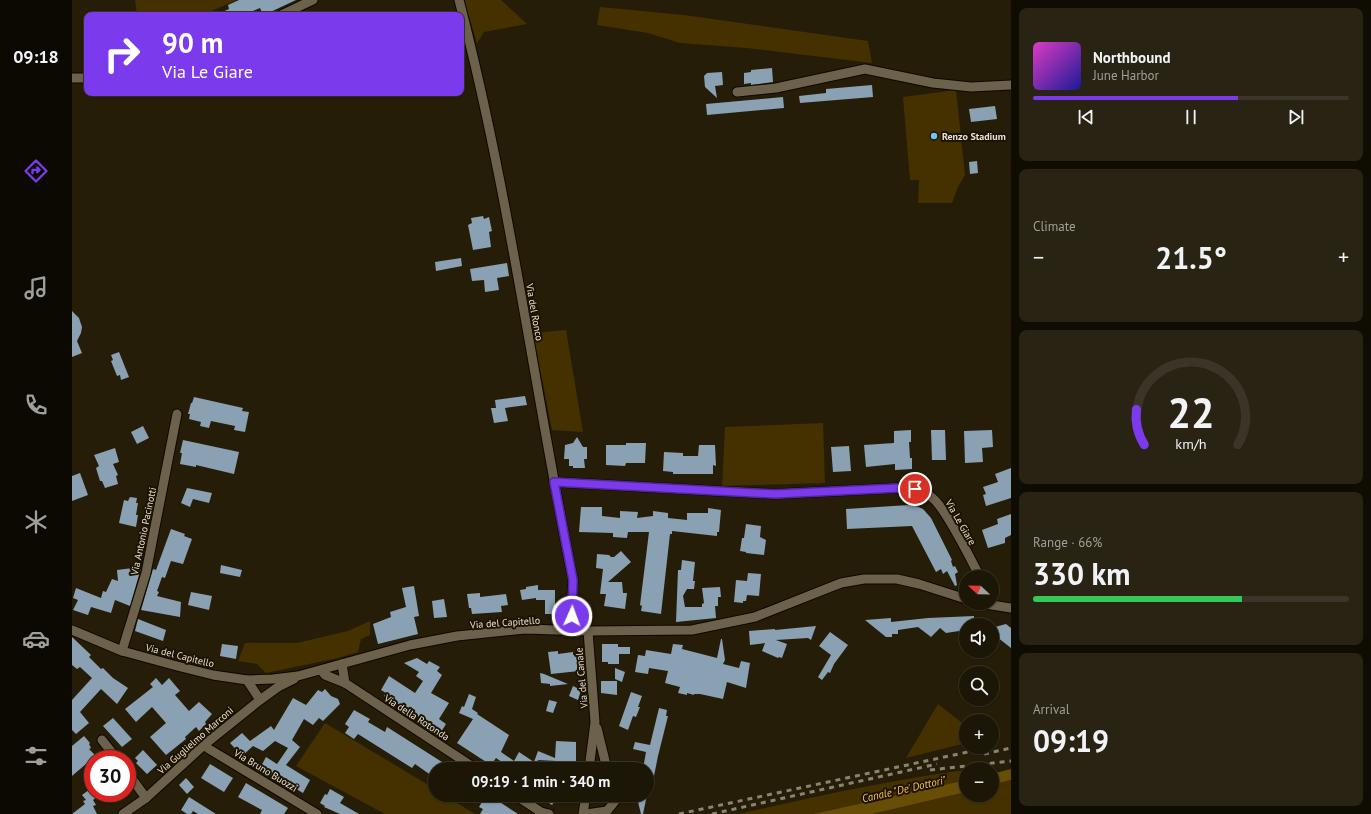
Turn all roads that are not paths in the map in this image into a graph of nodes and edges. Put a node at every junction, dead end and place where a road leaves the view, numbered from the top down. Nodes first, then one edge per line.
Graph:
1 (313, 0) edge
2 (459, 0) edge
3 (287, 12) edge
4 (462, 12) edge
5 (464, 18) edge
6 (72, 78) edge
7 (84, 78) edge
8 (1011, 85) edge
9 (737, 92) dead end
10 (178, 414) dead end
11 (554, 482) junction
12 (976, 570) edge
13 (959, 597) edge
14 (999, 606) edge
15 (1011, 608) edge
16 (72, 630) edge
17 (573, 631) junction
18 (588, 631) junction
19 (122, 651) junction
20 (342, 664) junction
21 (321, 670) junction
22 (298, 676) junction
23 (247, 680) junction
24 (345, 683) junction
25 (260, 700) junction
26 (596, 722) junction
27 (102, 740) dead end
28 (204, 745) junction
29 (110, 750) edge
30 (465, 762) edge
31 (590, 762) edge
32 (605, 762) edge
33 (136, 784) edge
34 (146, 798) junction
35 (526, 802) edge
36 (586, 802) edge
37 (614, 802) edge
38 (123, 814) edge
39 (317, 814) edge
40 (549, 814) edge
41 (585, 814) edge

1 - 3 street
2 - 4 street, Via del Ronco
5 - 11 street, Via del Ronco
6 - 7 street
8 - 9 street
10 - 19 street, Via Antonio Pacinotti
11 - 12 street, Via Le Giare
11 - 17 street, Via del Ronco
13 - 18 street, Via del Capitello
14 - 15 street
16 - 19 street, Via del Capitello
17 - 18 street, Via del Capitello
17 - 20 street, Via del Capitello
18 - 26 street, Via del Canale
19 - 23 street, Via del Capitello
20 - 21 street, Via del Capitello
20 - 24 street
21 - 22 street, Via del Capitello
21 - 24 street, Via della Rotonda
22 - 23 street, Via del Capitello
22 - 25 street, Via Guglielmo Marconi
23 - 25 street
24 - 30 street, Via della Rotonda
25 - 28 street, Via Guglielmo Marconi
26 - 31 street, Via del Canale
26 - 32 street, Via del Canale
27 - 29 street
28 - 34 street, Via Guglielmo Marconi
28 - 39 street, Via Bruno Buozzi
33 - 34 street
34 - 38 street, Via Guglielmo Marconi
35 - 40 street
36 - 41 street
37 - 41 street

